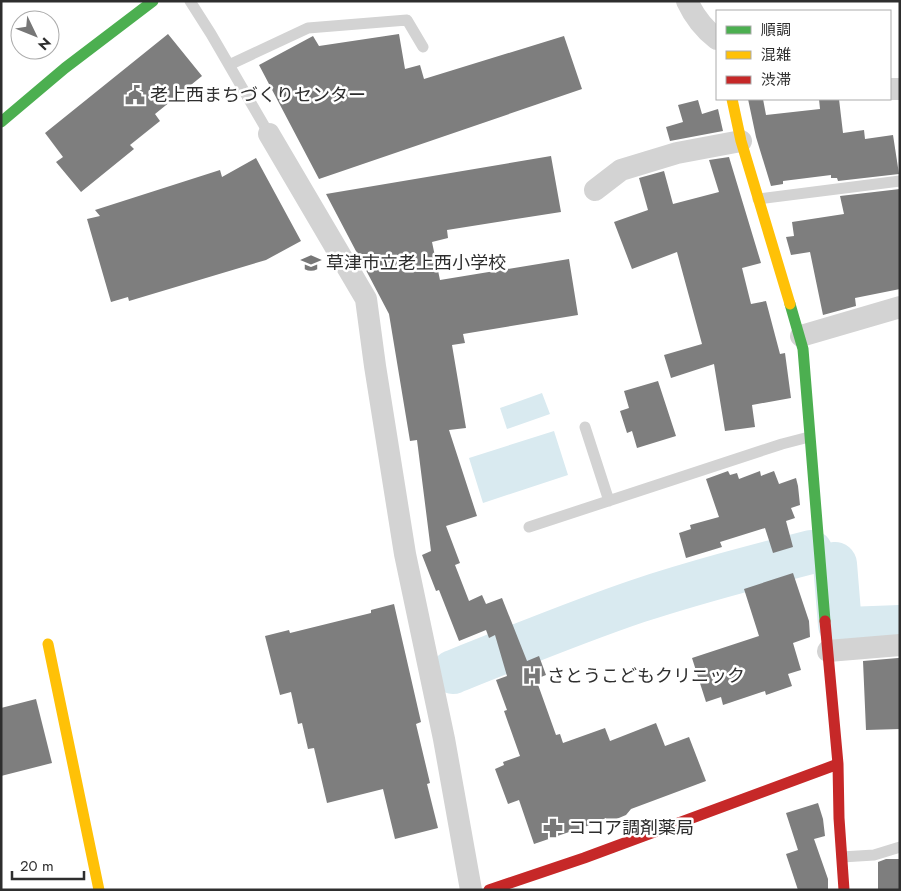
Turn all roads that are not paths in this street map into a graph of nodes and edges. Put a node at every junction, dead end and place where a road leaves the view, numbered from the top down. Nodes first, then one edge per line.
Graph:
1 (153, 1) edge
2 (190, 1) edge
3 (687, 1) edge
4 (716, 38) edge
5 (423, 47) dead end
6 (229, 64) junction
7 (732, 100) edge
8 (1, 122) edge
9 (269, 134) joint
10 (741, 141) junction
11 (900, 181) edge
12 (595, 190) dead end
13 (758, 199) junction
14 (900, 307) edge
15 (801, 336) junction
16 (585, 427) dead end
17 (811, 436) junction
18 (608, 501) junction
19 (529, 527) dead end
20 (48, 644) dead end
21 (900, 646) edge
22 (828, 651) junction
23 (838, 764) junction
24 (900, 847) edge
25 (842, 857) junction
26 (99, 890) edge
27 (471, 890) edge
28 (489, 890) edge
29 (844, 890) edge

1 - 8 street
2 - 6 lane
3 - 4 street
5 - 6 lane
6 - 9 lane
7 - 10 street
9 - 27 street
10 - 12 street
10 - 13 street
11 - 13 lane
13 - 15 street
14 - 15 street
15 - 17 street
16 - 18 lane
17 - 18 lane
17 - 22 street
18 - 19 lane
20 - 26 street
21 - 22 street
22 - 23 street
23 - 25 street
23 - 28 street
24 - 25 lane
25 - 29 street

